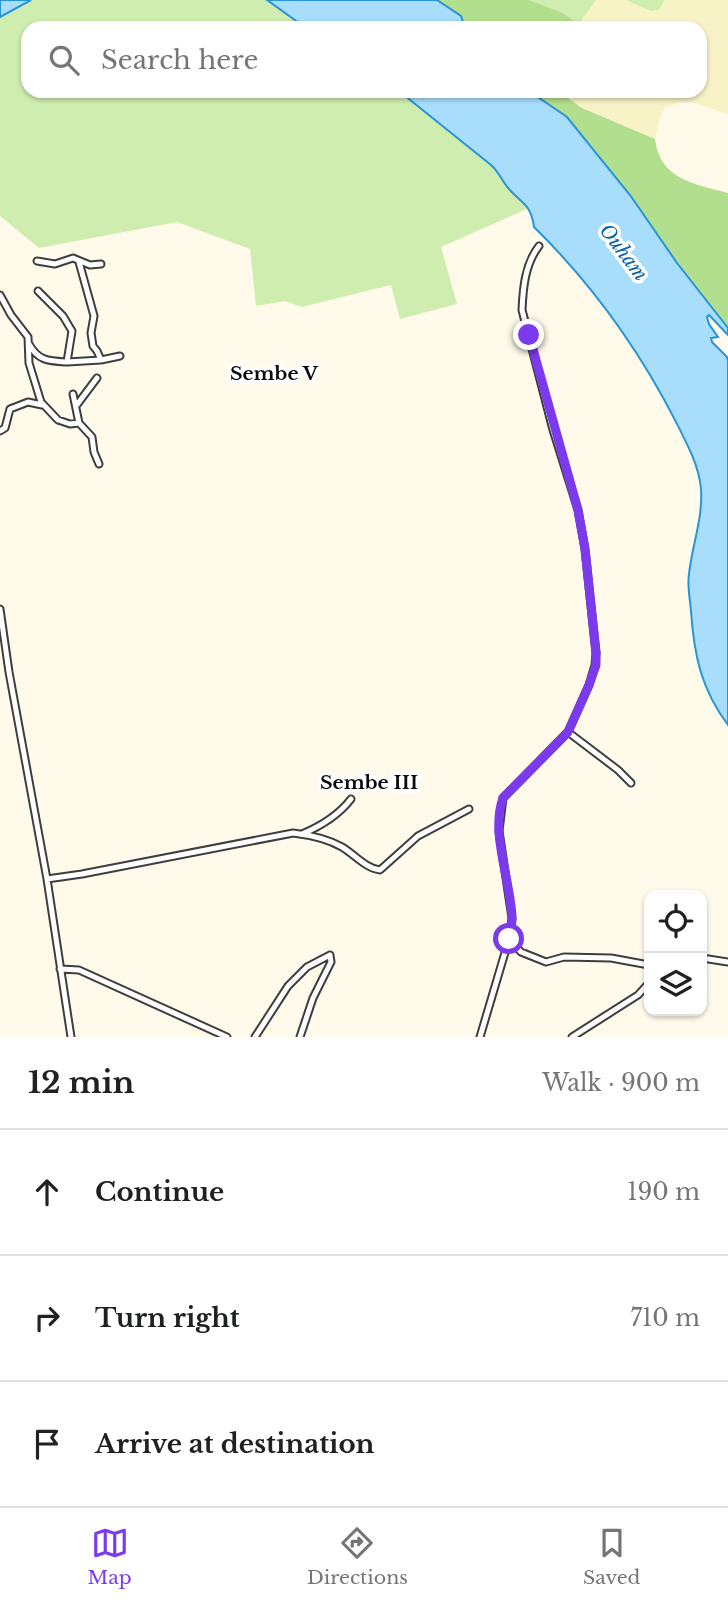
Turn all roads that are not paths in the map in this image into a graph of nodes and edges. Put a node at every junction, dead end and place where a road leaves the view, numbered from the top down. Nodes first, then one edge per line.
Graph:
1 (539, 246) dead end
2 (37, 261) dead end
3 (79, 262) junction
4 (102, 264) dead end
5 (38, 291) dead end
6 (1, 298) edge
7 (27, 341) junction
8 (120, 356) dead end
9 (101, 360) junction
10 (67, 362) junction
11 (97, 378) dead end
12 (74, 394) dead end
13 (45, 406) junction
14 (76, 406) junction
15 (79, 424) junction
16 (0, 431) edge
17 (99, 464) dead end
18 (0, 609) edge
19 (568, 732) junction
20 (631, 783) dead end
21 (351, 799) dead end
22 (469, 809) dead end
23 (302, 834) junction
24 (47, 879) junction
25 (509, 939) junction
26 (707, 959) edge
27 (728, 962) edge
28 (644, 964) edge
29 (60, 969) junction
30 (644, 988) edge
31 (71, 1037) edge
32 (227, 1037) edge
33 (254, 1037) edge
34 (300, 1037) edge
35 (480, 1037) edge
36 (572, 1037) edge

1 - 19 street
2 - 3 street
3 - 4 street
3 - 9 street
5 - 10 street
6 - 7 street
7 - 10 street
7 - 13 street
8 - 9 street
9 - 10 street
11 - 14 street
12 - 14 street
13 - 15 street
13 - 16 street
14 - 15 street
15 - 17 street
18 - 24 street
19 - 20 street
19 - 25 street
21 - 23 street
22 - 23 street
23 - 24 street
24 - 29 street
25 - 28 street
25 - 35 street
26 - 27 street
29 - 31 street
29 - 32 street
30 - 36 street
33 - 34 street

